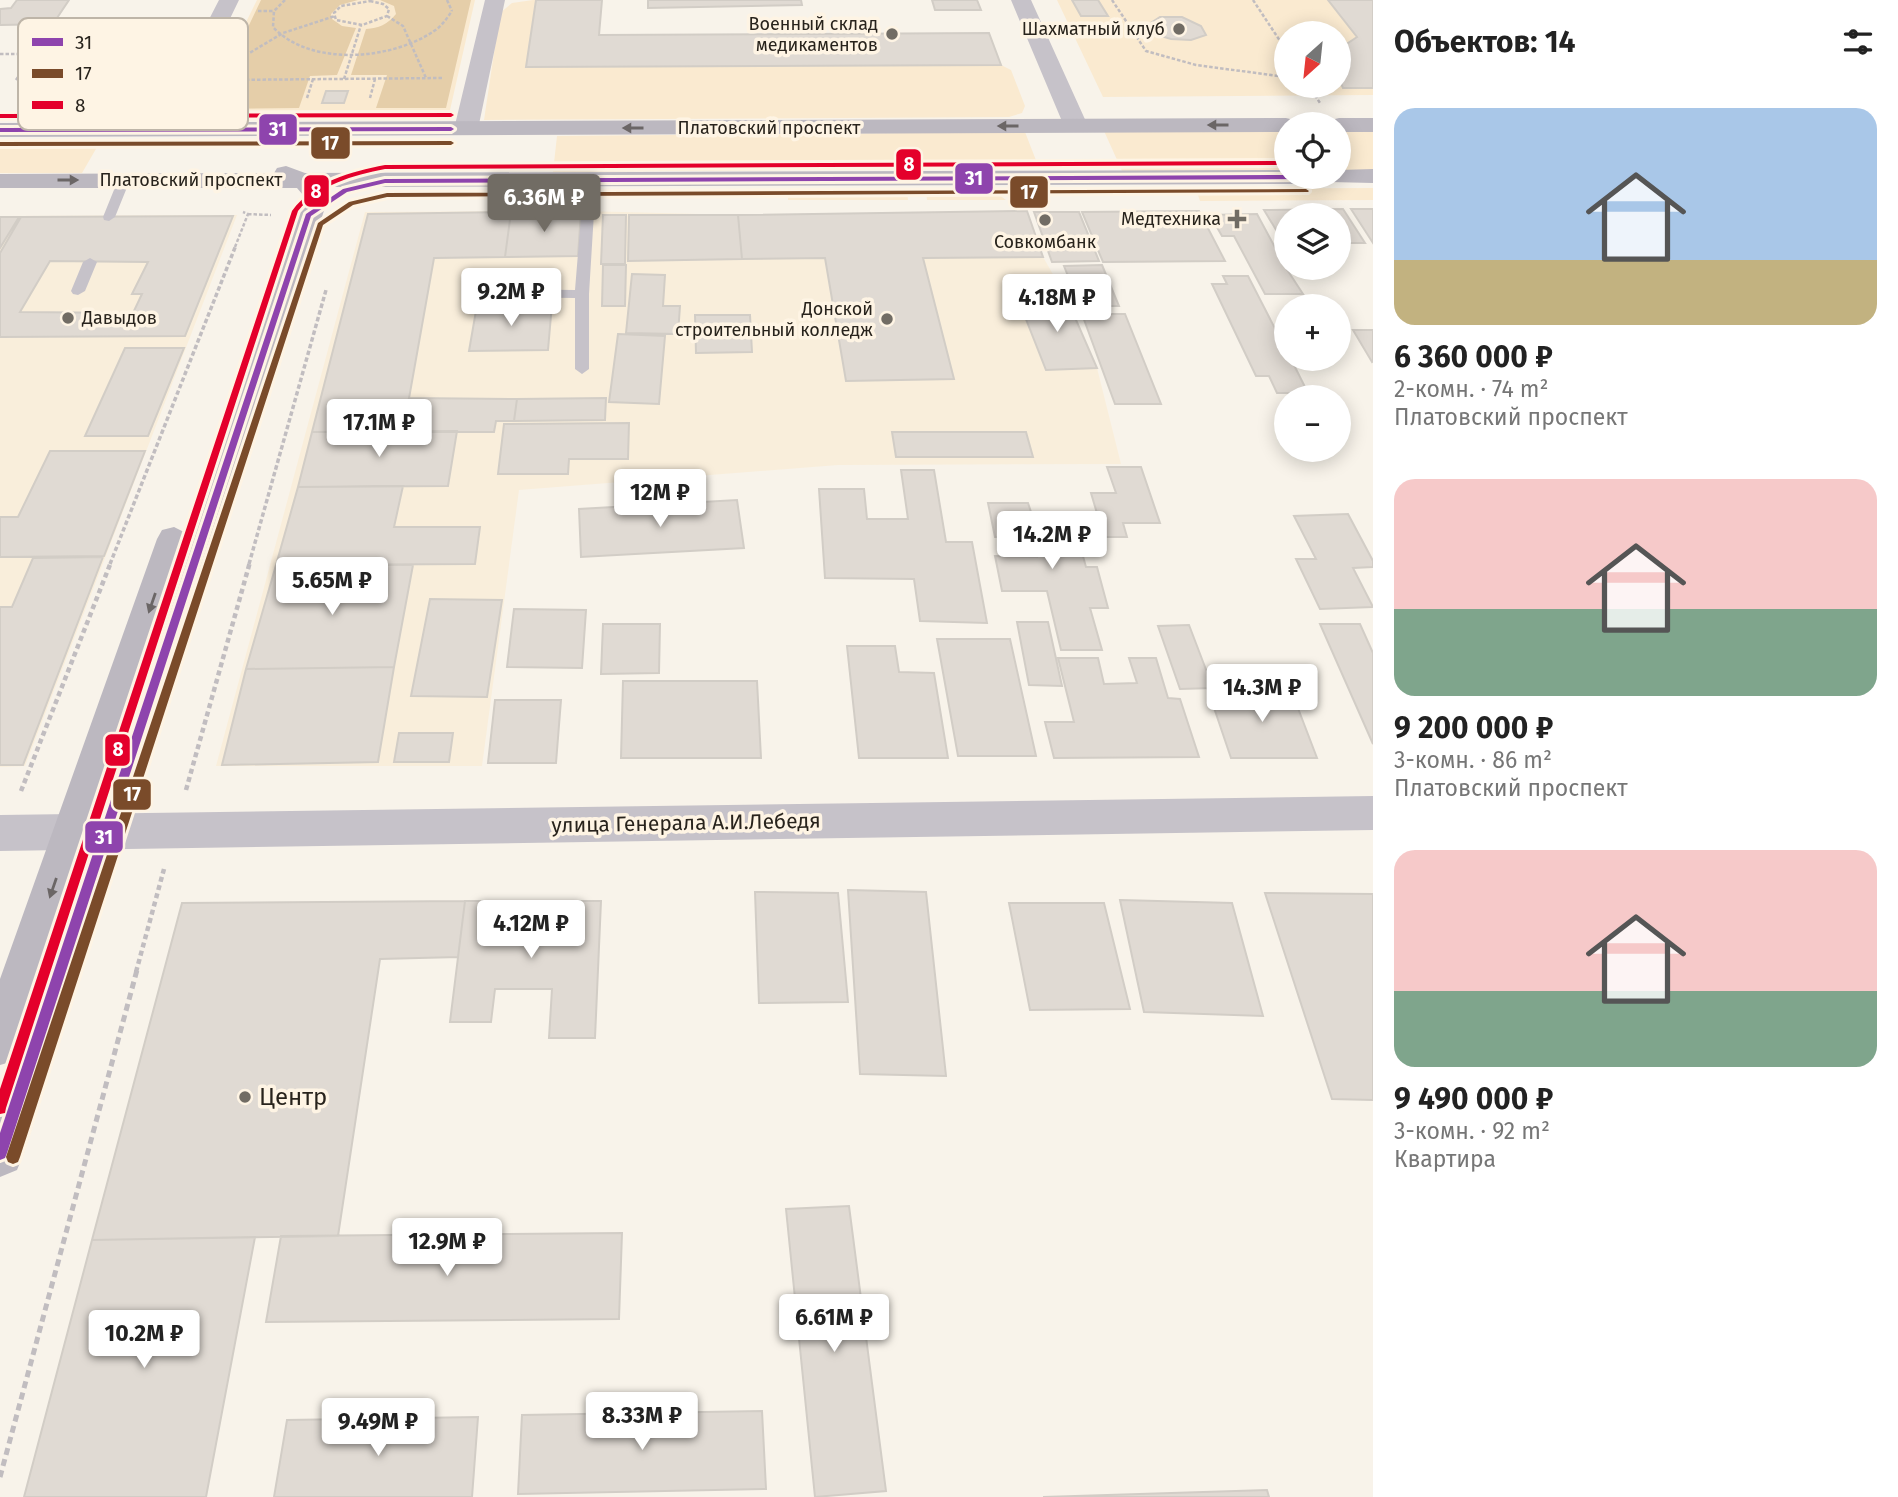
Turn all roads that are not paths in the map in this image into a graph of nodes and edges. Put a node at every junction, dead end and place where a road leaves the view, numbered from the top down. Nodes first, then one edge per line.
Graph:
1 (229, 0) edge
2 (495, 0) edge
3 (1021, 0) edge
4 (220, 18) edge
5 (1274, 125) edge
6 (1351, 125) edge
7 (1373, 125) edge
8 (1076, 126) junction
9 (466, 129) junction
10 (164, 130) joint
11 (204, 130) joint
12 (248, 130) edge
13 (0, 131) edge
14 (1373, 176) edge
15 (1274, 177) edge
16 (1351, 177) edge
17 (1094, 178) junction
18 (124, 180) junction
19 (202, 180) junction
20 (300, 180) junction
21 (590, 180) junction
22 (0, 181) edge
23 (385, 181) junction
24 (308, 215) junction
25 (109, 217) dead end
26 (90, 262) dead end
27 (78, 291) dead end
28 (478, 293) dead end
29 (582, 294) junction
30 (582, 369) dead end
31 (1373, 813) edge
32 (89, 831) junction
33 (3, 833) edge
34 (0, 1043) edge
35 (0, 1153) edge

1 - 4 street
2 - 9 street
3 - 8 street
5 -> 8 main road, Платовский проспект
6 - 7 main road
8 -> 9 main road, Платовский проспект
8 - 17 main road
9 - 12 main road, Платовский проспект
10 - 11 main road, Платовский проспект
10 - 13 main road, Платовский проспект
11 - 20 main road
14 - 16 main road
15 - 17 main road, Платовский проспект
17 - 21 main road, Платовский проспект
18 - 19 main road, Платовский проспект
22 -> 18 main road, Платовский проспект
18 - 25 lane
19 - 20 main road, Платовский проспект
19 -> 32 main road
20 - 23 main road, Платовский проспект
20 - 24 main road
21 - 23 main road, Платовский проспект
21 - 29 lane
23 - 24 main road
24 - 32 main road
26 - 27 lane
28 - 29 lane
29 - 30 lane
31 - 32 street, улица Генерала А.И.Лебедя
32 - 33 street, улица Генерала А.И.Лебедя
32 -> 34 main road
32 - 35 main road

